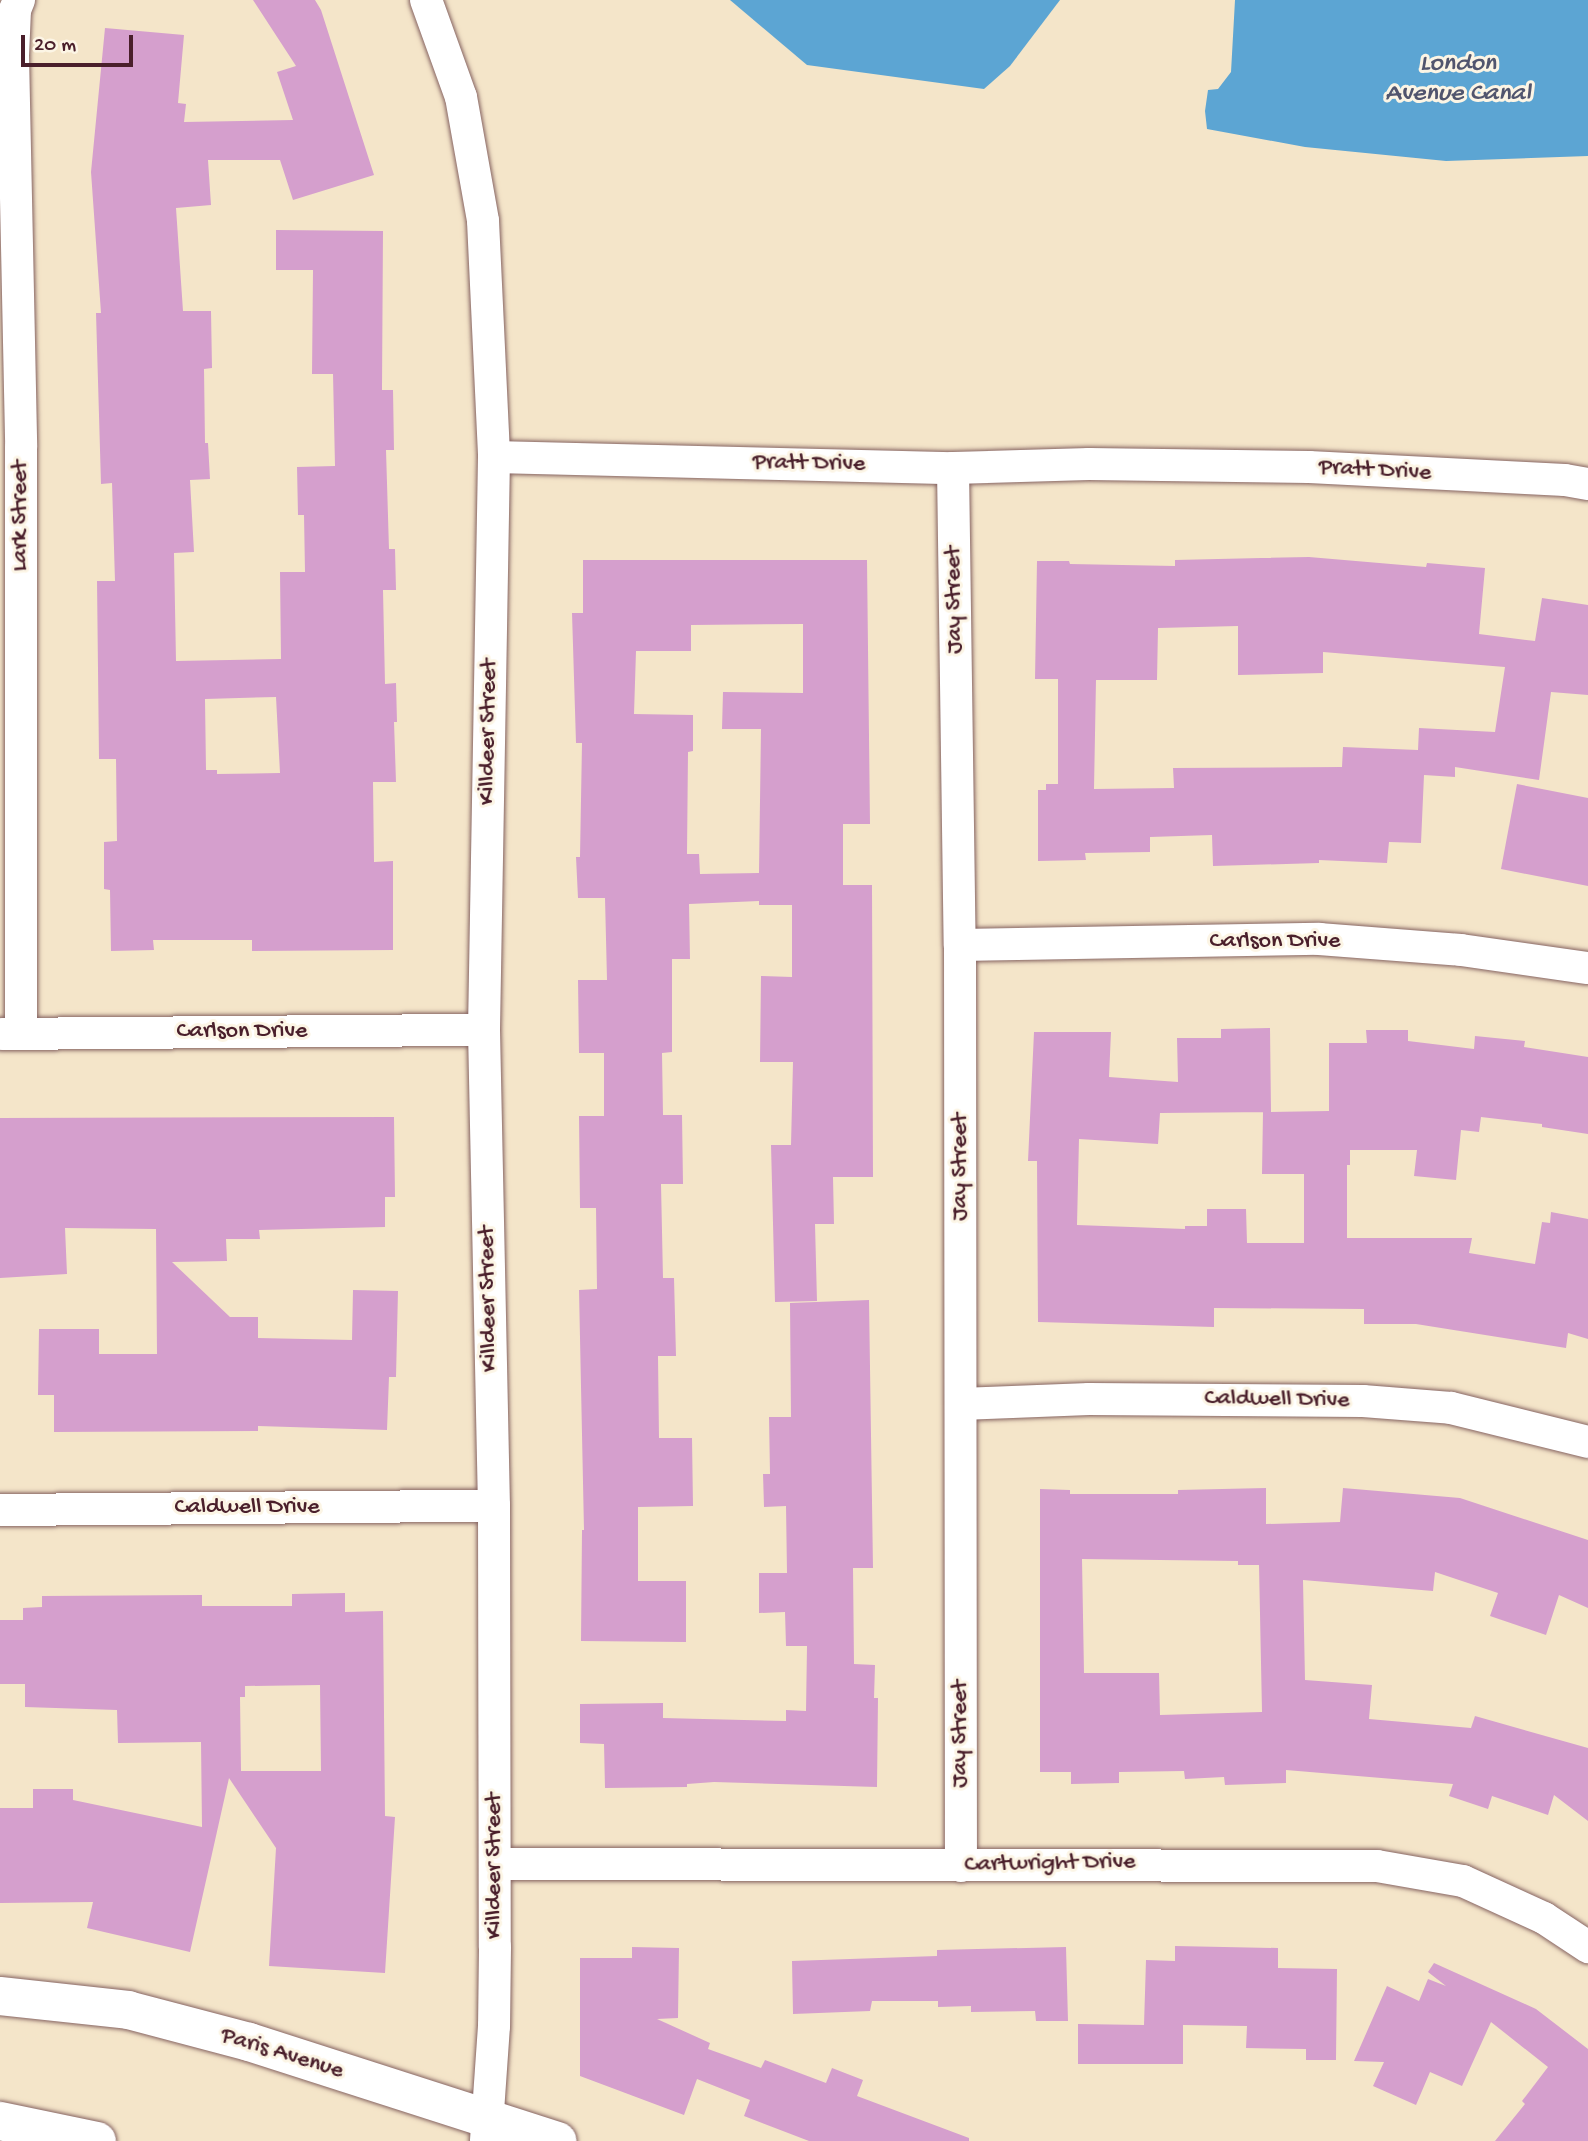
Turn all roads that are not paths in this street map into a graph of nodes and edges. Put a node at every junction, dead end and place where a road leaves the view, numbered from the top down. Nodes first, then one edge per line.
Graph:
1 (19, 0) edge
2 (426, 0) edge
3 (494, 457) junction
4 (953, 468) junction
5 (1588, 484) edge
6 (960, 945) junction
7 (1588, 968) edge
8 (484, 1030) junction
9 (11, 1034) edge
10 (961, 1404) junction
11 (1588, 1442) edge
12 (494, 1506) junction
13 (0, 1510) edge
14 (495, 1864) junction
15 (961, 1866) junction
16 (1588, 1947) edge
17 (0, 1996) edge
18 (0, 2121) edge
19 (487, 2131) edge
20 (97, 2141) edge
21 (558, 2141) edge

1 - 9 street, Lark Street
2 - 3 street
3 - 4 street, Pratt Drive
3 - 8 street, Killdeer Street
4 - 5 street, Pratt Drive
4 - 6 street, Jay Street
6 - 7 street, Carlson Drive
6 - 10 street, Jay Street
8 - 9 street, Carlson Drive
8 - 12 street, Killdeer Street
10 - 11 street, Caldwell Drive
10 - 15 street, Jay Street
12 - 13 street, Caldwell Drive
12 - 14 street, Killdeer Street
14 - 15 street, Cartwright Drive
14 - 19 street, Killdeer Street
15 - 16 street, Cartwright Drive
17 - 19 street, Paris Avenue
18 - 20 street
19 - 21 street, Paris Avenue

